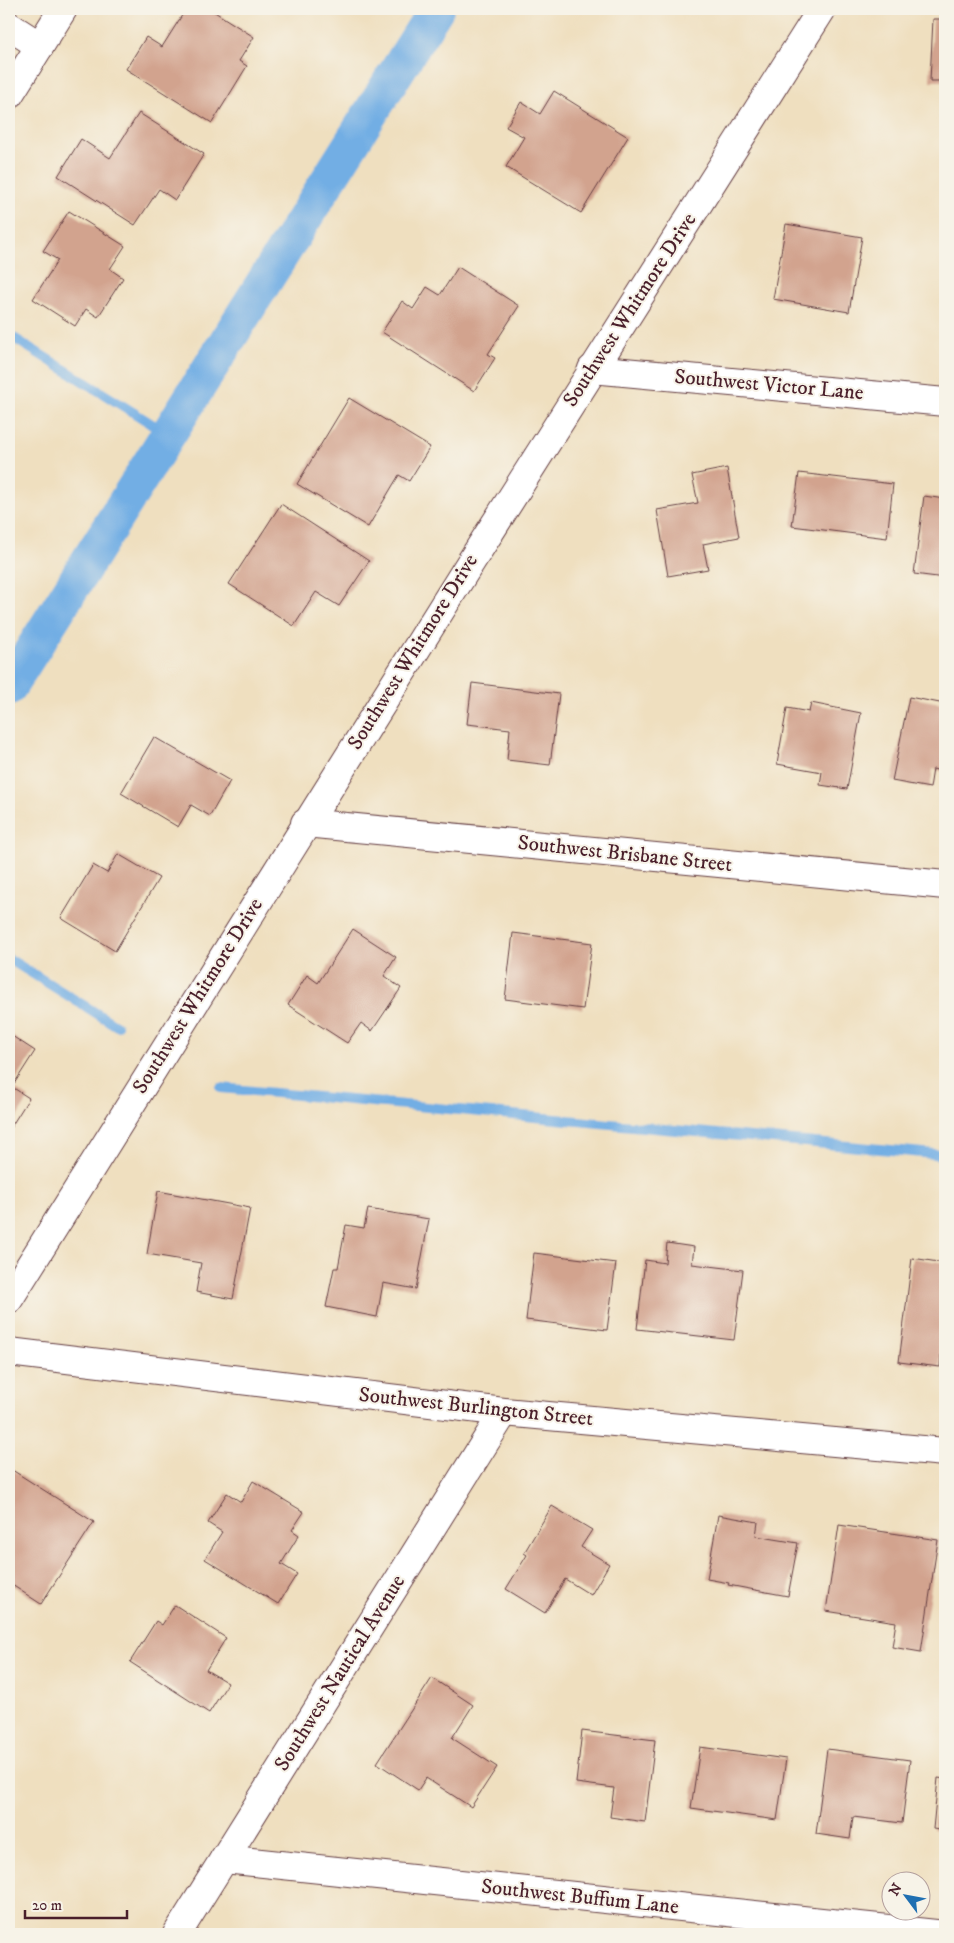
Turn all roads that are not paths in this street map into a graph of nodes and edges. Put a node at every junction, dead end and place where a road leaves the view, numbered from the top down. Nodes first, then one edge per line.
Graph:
1 (63, 9) edge
2 (822, 9) edge
3 (9, 26) edge
4 (40, 46) junction
5 (9, 95) edge
6 (592, 369) junction
7 (945, 402) edge
8 (306, 823) junction
9 (945, 885) edge
10 (9, 1299) edge
11 (9, 1352) edge
12 (504, 1412) junction
13 (945, 1452) edge
14 (224, 1859) junction
15 (177, 1934) edge
16 (926, 1934) edge

1 - 4 street
2 - 6 street, Southwest Whitmore Drive
3 - 4 street
4 - 5 street
6 - 7 street, Southwest Victor Lane
6 - 8 street, Southwest Whitmore Drive
8 - 9 street, Southwest Brisbane Street
8 - 10 street, Southwest Whitmore Drive
11 - 12 street, Southwest Burlington Street
12 - 13 street, Southwest Burlington Street
12 - 14 street, Southwest Nautical Avenue
14 - 15 street, Southwest Nautical Avenue
14 - 16 street, Southwest Buffum Lane

